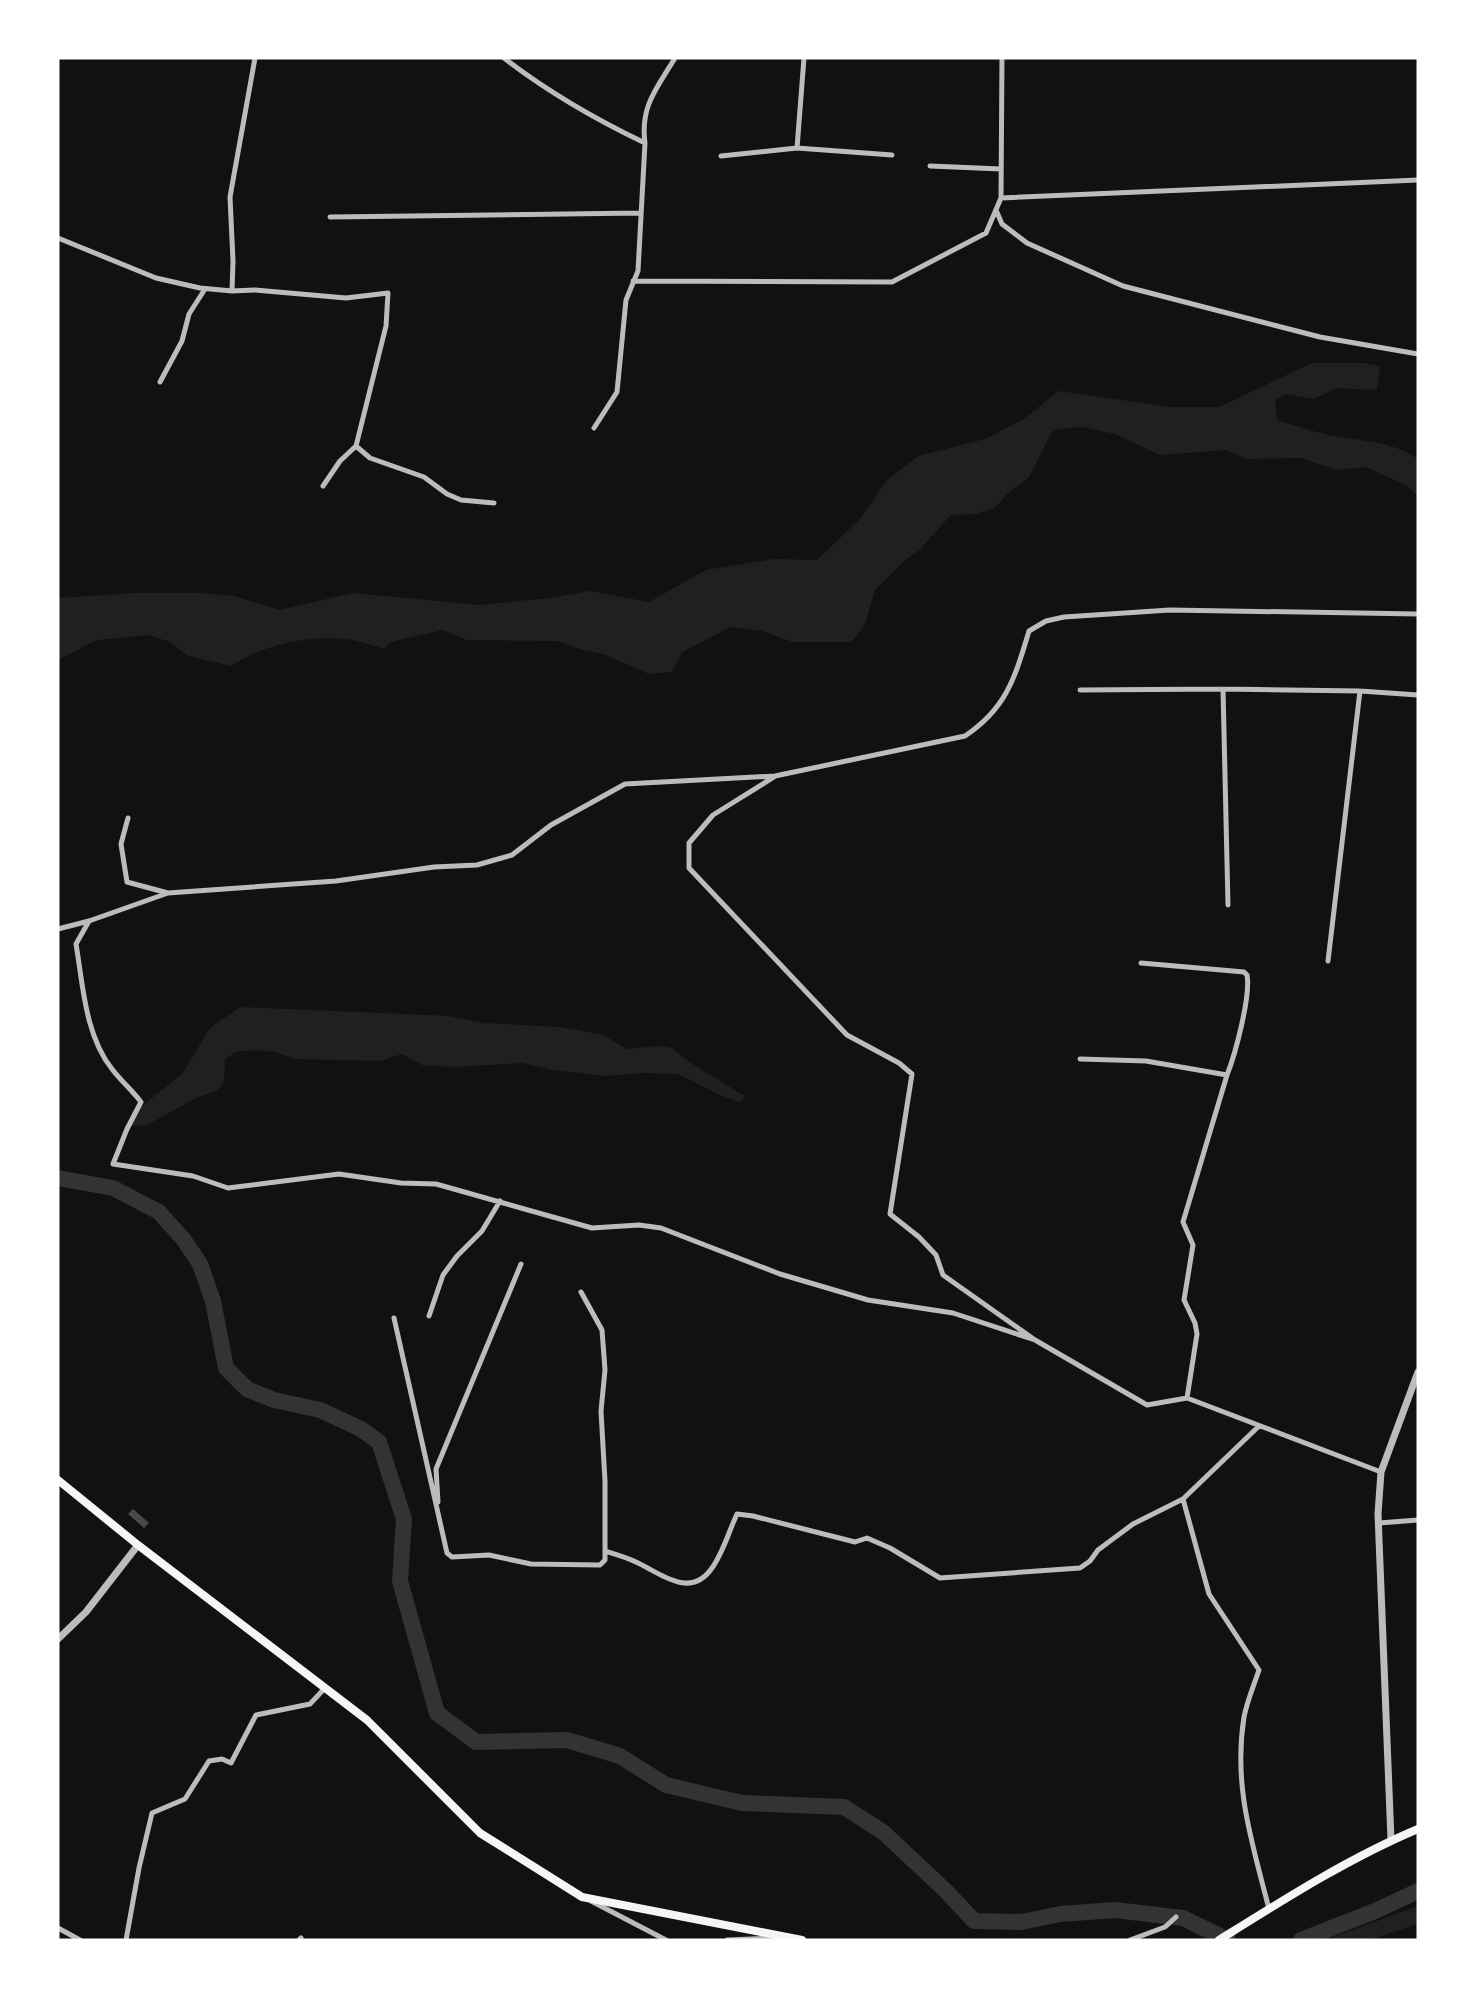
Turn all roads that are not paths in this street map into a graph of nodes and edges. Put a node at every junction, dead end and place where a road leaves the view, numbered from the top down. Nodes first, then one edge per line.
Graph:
1 (255, 58) edge
2 (504, 58) edge
3 (675, 58) edge
4 (804, 58) edge
5 (1002, 58) edge
6 (645, 143) junction
7 (796, 148) junction
8 (892, 155) dead end
9 (720, 156) dead end
10 (930, 166) dead end
11 (1001, 169) junction
12 (1418, 180) edge
13 (1001, 198) junction
14 (996, 210) junction
15 (640, 213) junction
16 (330, 217) dead end
17 (58, 238) edge
18 (633, 281) junction
19 (205, 289) junction
20 (232, 291) junction
21 (1418, 354) edge
22 (160, 382) dead end
23 (594, 428) dead end
24 (356, 446) junction
25 (323, 486) dead end
26 (494, 503) dead end
27 (1418, 614) edge
28 (1223, 689) junction
29 (1080, 690) dead end
30 (1360, 691) junction
31 (1418, 695) edge
32 (775, 776) junction
33 (128, 818) dead end
34 (168, 893) junction
35 (1228, 905) dead end
36 (89, 921) junction
37 (58, 929) edge
38 (1328, 961) dead end
39 (1140, 963) dead end
40 (1080, 1059) dead end
41 (1227, 1075) junction
42 (500, 1201) junction
43 (522, 1264) dead end
44 (581, 1292) dead end
45 (429, 1316) dead end
46 (394, 1318) dead end
47 (1035, 1340) junction
48 (1418, 1373) edge
49 (1187, 1398) junction
50 (1259, 1426) junction
51 (1381, 1472) junction
52 (58, 1480) edge
53 (58, 1488) edge
54 (73, 1493) junction
55 (1183, 1499) junction
56 (1418, 1520) edge
57 (1379, 1523) junction
58 (138, 1545) junction
59 (605, 1551) junction
60 (447, 1553) junction
61 (58, 1639) edge
62 (325, 1688) junction
63 (1418, 1829) edge
64 (1391, 1840) junction
65 (582, 1897) junction
66 (1269, 1909) junction
67 (1176, 1917) dead end
68 (58, 1928) edge
69 (780, 1937) junction
70 (80, 1940) edge
71 (126, 1940) edge
72 (666, 1940) edge
73 (727, 1940) edge
74 (802, 1940) edge
75 (1130, 1940) edge
76 (1219, 1940) edge

1 - 20 street
2 - 6 street
3 - 6 street
4 - 7 street
5 - 11 street
6 - 15 street
7 - 8 street
7 - 9 street
10 - 11 street
11 - 13 street
12 - 13 street
13 - 14 street
14 - 18 street
14 - 21 street
15 - 16 street
15 - 18 street
17 - 19 street
18 - 23 street
19 - 20 street
19 - 22 street
20 - 24 street
24 - 25 street
24 - 26 street
27 - 32 street
28 - 29 street
28 - 30 street
28 - 35 street
30 - 31 street
30 - 38 street
32 - 34 street
32 - 47 street
33 - 34 street
34 - 36 street
36 - 37 street
36 - 42 street
39 - 41 street
40 - 41 street
41 - 49 street
42 - 45 street
42 - 47 street
43 - 60 street
44 - 59 street
46 - 60 street
47 - 49 street
48 - 51 street
49 - 50 street
50 - 51 street
50 - 55 street
51 - 57 street
52 - 54 main road
53 - 54 main road
54 - 58 main road
55 - 59 street
55 - 66 street
56 - 57 street
57 - 64 street
58 - 61 street
58 - 62 main road
59 - 60 street
62 - 65 main road
62 - 71 street
63 - 64 main road
64 - 66 main road
65 - 69 main road
65 - 72 street
66 - 76 main road
67 - 75 street
68 - 70 street
69 - 73 street
69 - 74 main road

